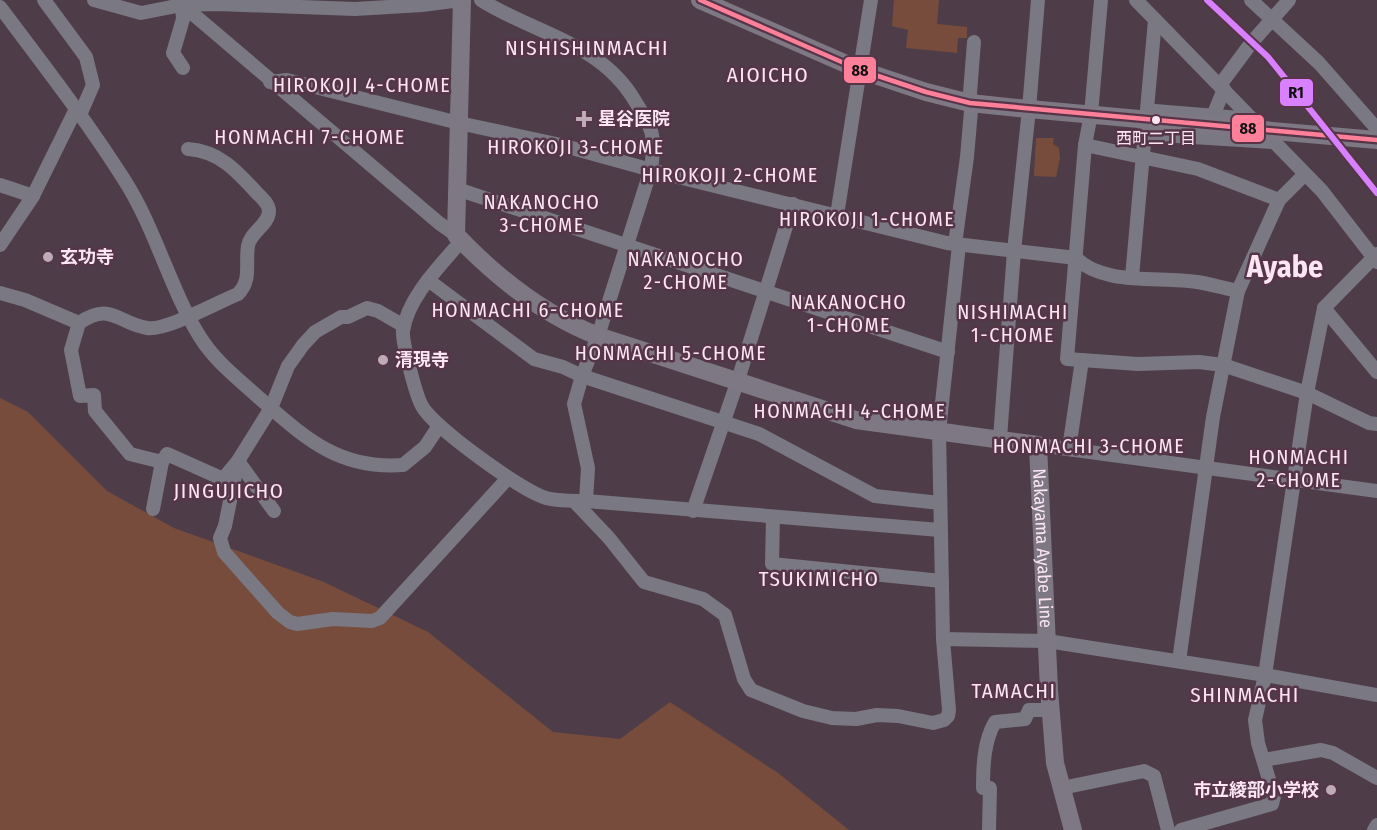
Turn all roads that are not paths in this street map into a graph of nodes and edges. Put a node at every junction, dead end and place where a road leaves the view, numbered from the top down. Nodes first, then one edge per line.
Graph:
1 (44, 0) edge
2 (94, 0) edge
3 (462, 0) edge
4 (481, 0) edge
5 (871, 0) edge
6 (1038, 0) edge
7 (1101, 0) edge
8 (1136, 0) edge
9 (1251, 0) edge
10 (1289, 0) edge
11 (179, 2) edge
12 (218, 2) edge
13 (710, 2) edge
14 (343, 4) edge
15 (0, 7) edge
16 (1155, 20) junction
17 (1271, 20) junction
18 (974, 42) dead end
19 (183, 68) dead end
20 (860, 70) junction
21 (270, 82) junction
22 (1222, 87) junction
23 (970, 103) junction
24 (1029, 109) junction
25 (78, 112) junction
26 (1091, 114) junction
27 (1252, 119) junction
28 (1146, 120) junction
29 (1215, 121) junction
30 (459, 123) junction
31 (1377, 129) edge
32 (1377, 140) edge
33 (1274, 142) junction
34 (1085, 145) junction
35 (188, 149) dead end
36 (1143, 158) junction
37 (651, 169) junction
38 (1305, 174) junction
39 (0, 185) edge
40 (457, 189) junction
41 (33, 196) junction
42 (1278, 200) junction
43 (793, 204) junction
44 (837, 215) junction
45 (459, 238) junction
46 (1, 243) edge
47 (957, 245) junction
48 (626, 246) junction
49 (1014, 250) junction
50 (1076, 258) junction
51 (1376, 258) edge
52 (1132, 277) junction
53 (428, 280) junction
54 (1238, 291) junction
55 (0, 292) edge
56 (765, 292) junction
57 (1324, 308) junction
58 (189, 315) junction
59 (79, 323) junction
60 (404, 326) junction
61 (598, 336) junction
62 (948, 352) junction
63 (1082, 360) junction
64 (1223, 365) junction
65 (1377, 372) edge
66 (582, 376) junction
67 (738, 380) junction
68 (1308, 393) junction
69 (271, 408) junction
70 (722, 423) junction
71 (1377, 424) edge
72 (439, 426) junction
73 (939, 431) junction
74 (1000, 438) junction
75 (1038, 445) junction
76 (1069, 449) junction
77 (238, 461) junction
78 (162, 462) junction
79 (1207, 467) junction
80 (508, 478) junction
81 (1294, 479) junction
82 (1377, 491) edge
83 (580, 501) junction
84 (940, 503) junction
85 (153, 509) dead end
86 (693, 511) junction
87 (274, 512) dead end
88 (773, 517) junction
89 (940, 530) junction
90 (942, 581) junction
91 (943, 639) junction
92 (1047, 641) junction
93 (1179, 661) junction
94 (1265, 675) junction
95 (1377, 695) edge
96 (1050, 710) junction
97 (1264, 760) junction
98 (1377, 778) edge
99 (1062, 788) junction
100 (1377, 825) edge
101 (1200, 827) edge
102 (989, 830) edge
103 (1073, 830) edge
104 (1168, 830) edge
105 (1181, 830) edge
106 (1374, 830) edge

1 - 25 street
2 - 11 street
3 - 14 street
3 - 30 main road
4 - 37 street
5 - 20 street
6 - 24 street
7 - 26 street
8 - 16 street
9 - 17 street
10 - 17 street
11 - 12 street
11 - 19 street
11 - 21 street
12 - 14 street
13 - 20 main road
15 - 25 street
16 - 22 street
16 - 28 street
17 - 22 street
17 - 31 street
18 - 23 street
20 - 23 main road
20 - 44 street
21 - 30 street
21 - 45 street
22 - 27 street
22 - 29 street
23 - 24 main road
23 - 47 street
24 - 26 main road
24 - 49 street
25 - 41 street
25 - 58 street
26 - 28 main road
26 - 34 street
27 - 29 street
27 - 33 street
28 - 29 main road
28 - 33 street
28 - 36 street
29 - 32 main road, bridge
30 - 37 street
30 - 40 main road
33 - 38 street
34 - 36 street
34 - 50 street
35 - 58 street
36 - 42 street
36 - 52 street
37 - 43 street
37 - 48 street
38 - 42 street
38 - 51 street
39 - 41 street
40 - 45 main road
40 - 48 street
41 - 46 street
42 - 54 street
43 - 44 street
43 - 56 street
44 - 47 street
45 - 53 street
45 - 61 main road, Nakayama Ayabe Line
47 - 49 street
47 - 62 street
48 - 56 street
48 - 61 street
49 - 50 street
49 - 74 street
50 - 52 street
50 - 63 street
51 - 57 street
52 - 54 street
53 - 60 street
53 - 66 street
54 - 64 street
55 - 59 street
56 - 62 street
56 - 67 street
57 - 65 street
57 - 68 street
58 - 59 street
58 - 69 street
59 - 78 street
60 - 69 street
60 - 72 street
61 - 66 street
61 - 67 main road, Nakayama Ayabe Line
62 - 73 street
63 - 64 street
63 - 76 street
64 - 68 street
64 - 79 street
66 - 70 street
66 - 83 street
67 - 70 street
67 - 73 main road, Nakayama Ayabe Line
68 - 71 street
68 - 81 street
69 - 72 street
69 - 77 street
70 - 84 street
70 - 86 street
72 - 80 street
73 - 74 main road, Nakayama Ayabe Line
73 - 84 street
74 - 75 main road, Nakayama Ayabe Line
75 - 76 street
75 - 92 main road, Nakayama Ayabe Line
76 - 79 street
77 - 78 street
77 - 80 street
77 - 87 street
78 - 85 street
79 - 81 street
79 - 93 street
80 - 83 street
81 - 82 street
81 - 94 street
83 - 86 street
83 - 91 street
84 - 89 street
86 - 88 street
88 - 89 street
88 - 90 street
89 - 90 street
90 - 91 street
91 - 92 street
92 - 93 street
92 - 96 main road, Nakayama Ayabe Line
93 - 94 street
94 - 95 street
94 - 97 street
96 - 99 main road, Nakayama Ayabe Line
96 - 102 street
97 - 98 street
97 - 101 street
99 - 103 main road, Nakayama Ayabe Line
99 - 104 street
100 - 106 street
101 - 105 street

